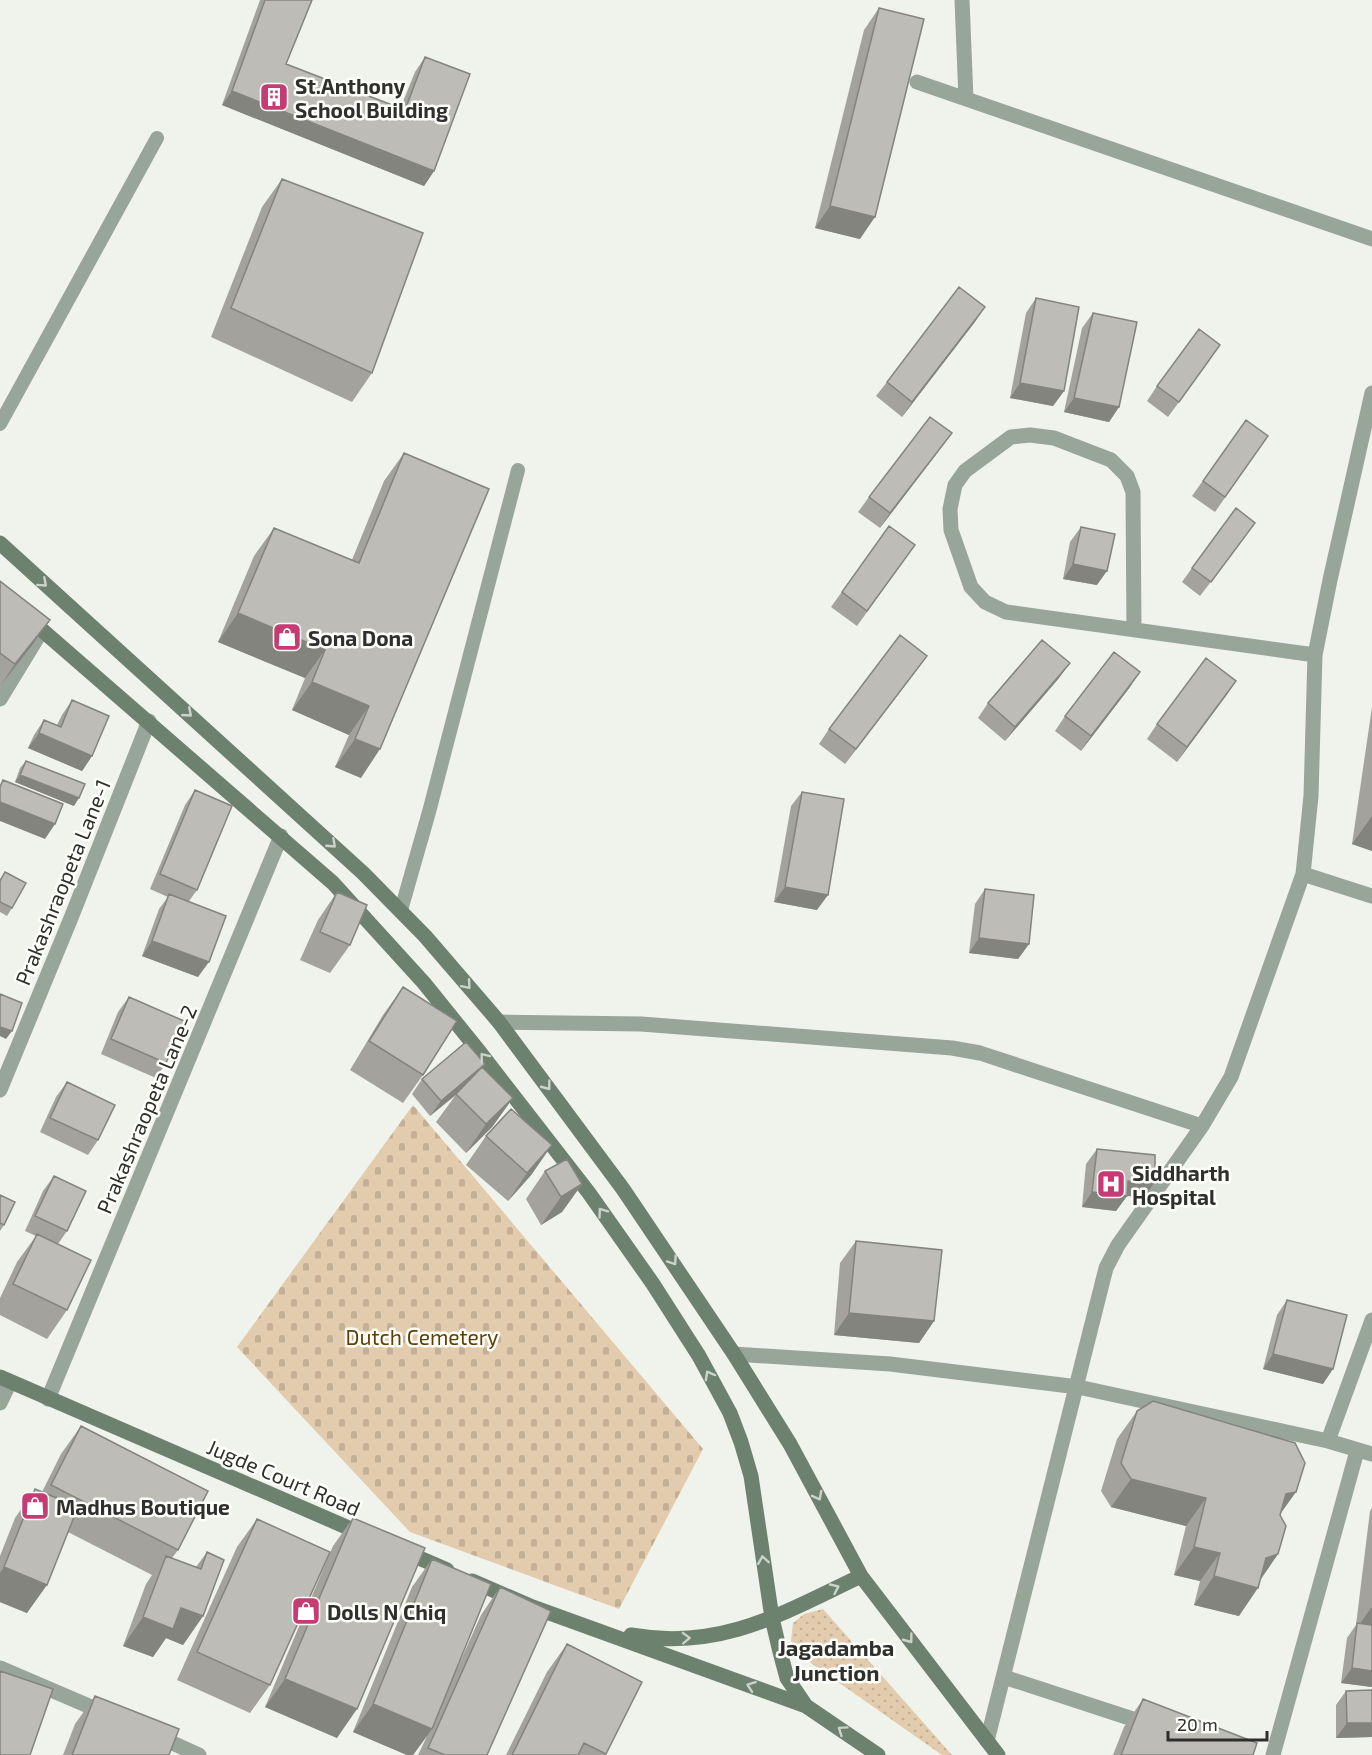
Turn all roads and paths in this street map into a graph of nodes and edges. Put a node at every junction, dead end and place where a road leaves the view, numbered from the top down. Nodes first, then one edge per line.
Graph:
1 (962, 0) edge
2 (917, 82) edge
3 (966, 99) junction
4 (157, 138) dead end
5 (1372, 239) edge
6 (1372, 393) edge
7 (0, 424) edge
8 (518, 470) dead end
9 (0, 543) edge
10 (0, 591) edge
11 (42, 630) junction
12 (1134, 630) junction
13 (1315, 655) junction
14 (0, 699) edge
15 (149, 721) junction
16 (281, 836) junction
17 (1303, 874) junction
18 (1372, 896) edge
19 (401, 910) junction
20 (499, 1022) junction
21 (0, 1090) edge
22 (1202, 1126) junction
23 (1372, 1320) edge
24 (735, 1354) junction
25 (5, 1380) edge
26 (1078, 1387) junction
27 (48, 1399) junction
28 (0, 1403) edge
29 (1328, 1442) junction
30 (1365, 1453) edge
31 (861, 1575) junction
32 (772, 1618) junction
33 (586, 1626) junction
34 (0, 1668) edge
35 (1004, 1677) junction
36 (806, 1706) junction
37 (118, 1719) edge
38 (140, 1728) edge
39 (1163, 1729) edge
40 (987, 1741) junction
41 (199, 1755) edge
42 (878, 1755) edge
43 (999, 1755) edge
44 (1273, 1755) edge

1 - 3 street
2 - 3 street
3 - 5 street
4 - 7 lane
6 - 13 street
8 - 19 lane
9 -> 19 main road
10 - 11 main road
11 - 14 street
11 - 15 main road
12 - 12 street
12 - 13 street
13 - 17 street
15 - 16 main road
15 - 21 street, Prakashraopeta Lane-1
16 - 27 street, Prakashraopeta Lane-2
32 -> 16 main road
17 - 18 street
17 - 22 street
19 -> 20 main road
20 - 22 street
20 -> 24 main road
22 - 26 street
23 - 29 street
24 - 26 street
24 -> 31 main road
25 - 27 main road, Jugde Court Road
25 - 28 street
26 - 29 street
26 - 35 street
27 - 33 main road, Jugde Court Road
29 - 30 street
30 - 44 street
32 -> 31 main road, Jugde Court Road
31 -> 40 main road
33 -> 32 main road, Jugde Court Road
32 - 36 main road, Jugde Court Road
36 -> 33 main road, Jugde Court Road
34 - 37 street
35 - 39 street
35 - 40 street
42 -> 36 main road, Jugde Court Road
38 - 41 street
40 - 43 main road

